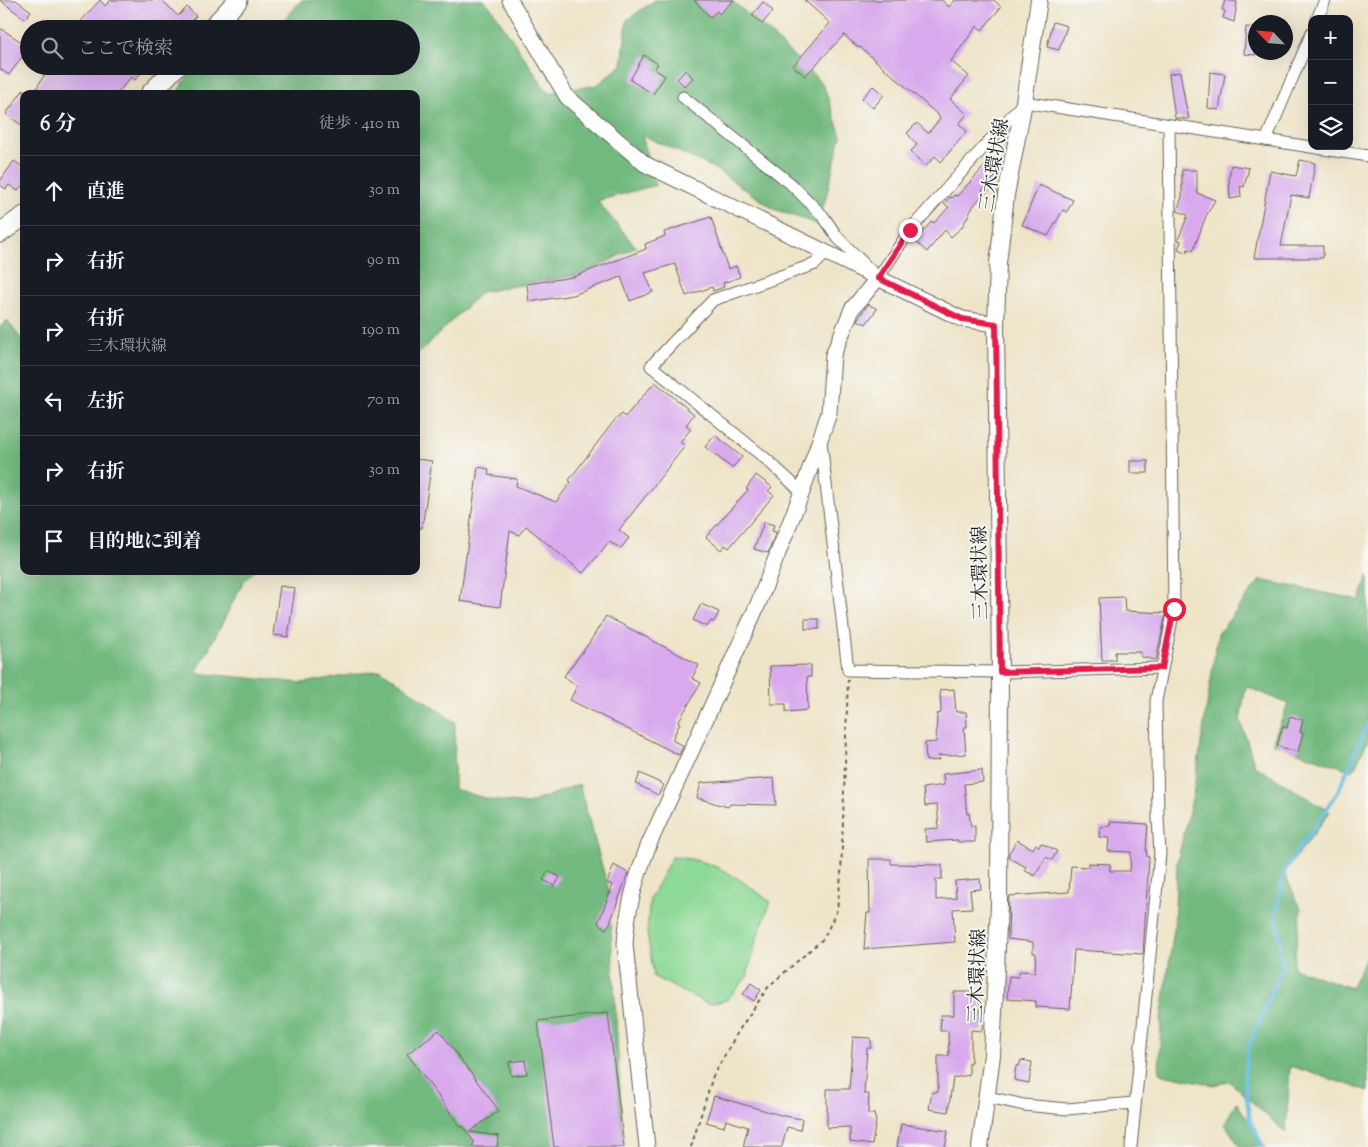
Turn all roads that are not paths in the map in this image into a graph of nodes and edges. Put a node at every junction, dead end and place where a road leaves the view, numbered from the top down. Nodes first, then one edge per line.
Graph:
1 (238, 0) edge
2 (510, 0) edge
3 (1039, 0) edge
4 (1325, 0) edge
5 (1319, 15) edge
6 (219, 20) edge
7 (1308, 41) edge
8 (168, 75) edge
9 (154, 90) edge
10 (683, 97) dead end
11 (1024, 102) junction
12 (1169, 125) junction
13 (1266, 140) junction
14 (1368, 156) edge
15 (20, 219) edge
16 (0, 233) edge
17 (826, 253) junction
18 (878, 278) junction
19 (996, 324) junction
20 (821, 442) junction
21 (802, 492) junction
22 (1162, 668) junction
23 (1000, 672) junction
24 (988, 1097) junction
25 (1134, 1103) junction
26 (647, 1147) edge
27 (980, 1147) edge
28 (1131, 1147) edge

1 - 6 main road
2 - 17 street
3 - 11 main road, 三木環状線
4 - 5 street
7 - 13 street
8 - 9 main road
10 - 18 street
11 - 12 street
11 - 18 street
11 - 19 main road, 三木環状線
12 - 13 street
12 - 22 street
13 - 14 street
15 - 16 main road
17 - 18 street
17 - 21 street
18 - 19 street
18 - 20 street
19 - 23 main road, 三木環状線
20 - 21 street
20 - 23 street
21 - 26 street
22 - 23 street
22 - 25 street
23 - 24 main road, 三木環状線
24 - 25 street
24 - 27 main road, 三木環状線
25 - 28 street

